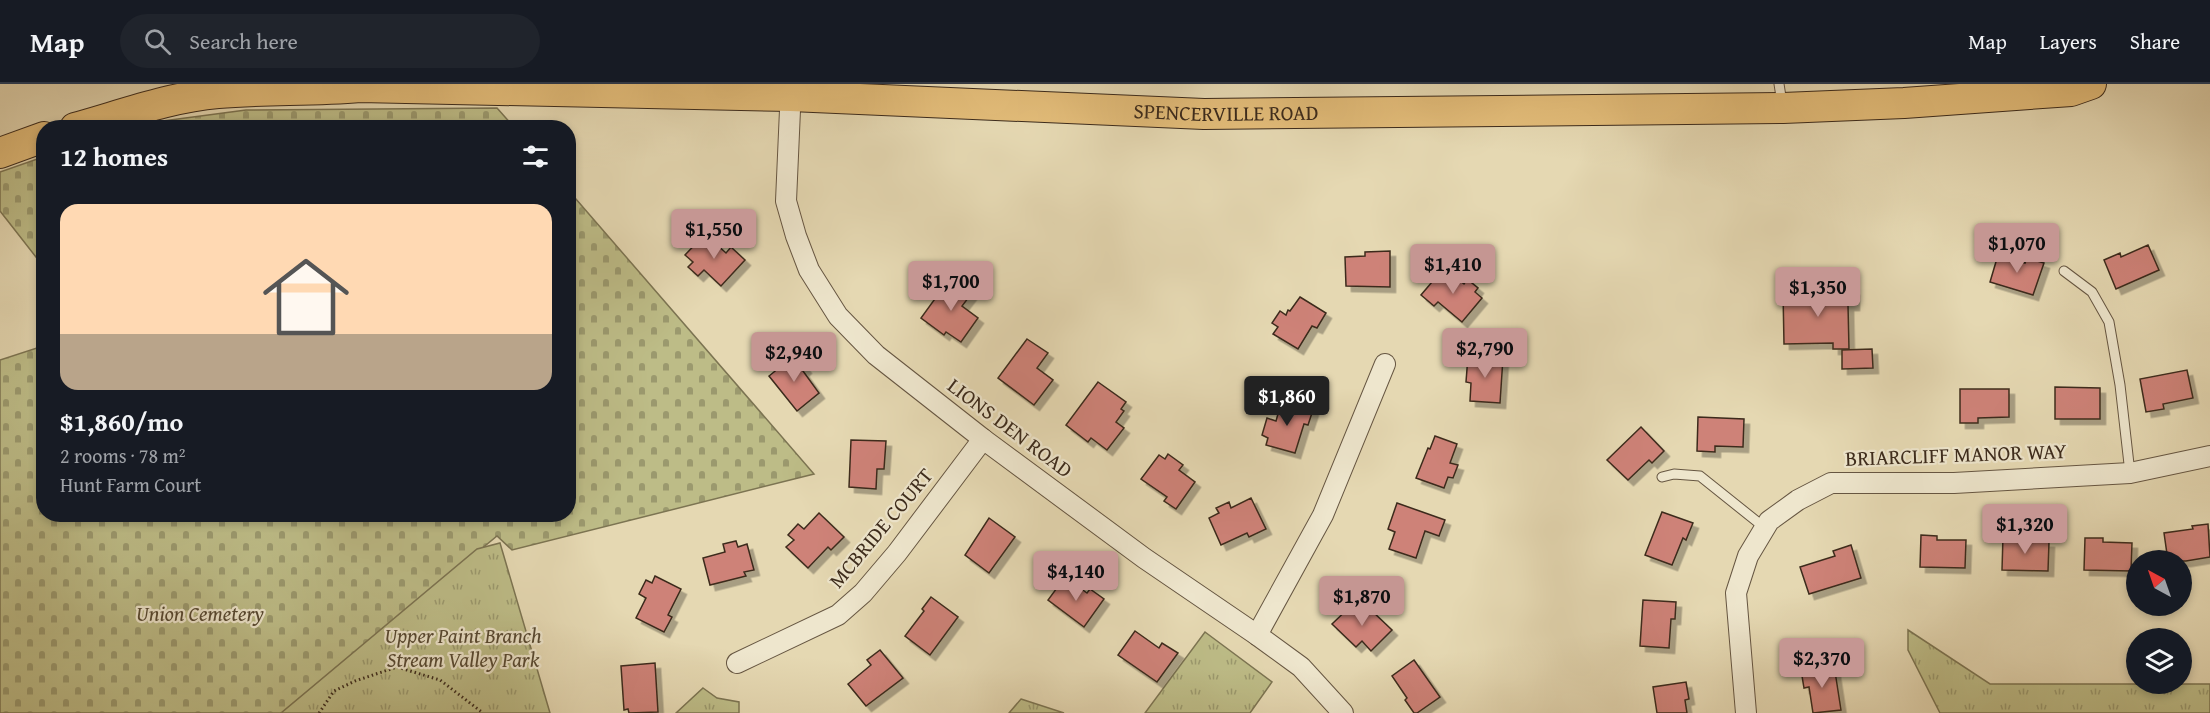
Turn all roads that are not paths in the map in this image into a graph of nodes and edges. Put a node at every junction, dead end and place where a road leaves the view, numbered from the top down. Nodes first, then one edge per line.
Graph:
1 (182, 84) edge
2 (2091, 84) edge
3 (357, 85) edge
4 (213, 88) edge
5 (791, 90) edge
6 (1781, 96) edge
7 (75, 120) edge
8 (103, 120) edge
9 (36, 140) edge
10 (0, 153) edge
11 (2064, 271) dead end
12 (1385, 364) dead end
13 (983, 439) junction
14 (2210, 456) edge
15 (2130, 473) junction
16 (1662, 477) dead end
17 (1765, 528) junction
18 (1257, 635) junction
19 (737, 663) dead end
20 (1343, 713) edge
21 (1746, 713) edge

1 - 7 main road
2 - 6 main road, SPENCERVILLE ROAD
3 - 4 main road, SPENCERVILLE ROAD
3 - 5 main road, SPENCERVILLE ROAD
4 - 8 main road, SPENCERVILLE ROAD
5 - 6 main road, SPENCERVILLE ROAD
5 - 13 street, LIONS DEN ROAD
9 - 10 main road
11 - 15 lane
12 - 18 street
13 - 18 street, LIONS DEN ROAD
13 - 19 street, MCBRIDE COURT
14 - 15 street, BRIARCLIFF MANOR WAY
15 - 17 street, BRIARCLIFF MANOR WAY
16 - 17 lane
17 - 21 street, BRIARCLIFF MANOR WAY
18 - 20 street, LIONS DEN ROAD

